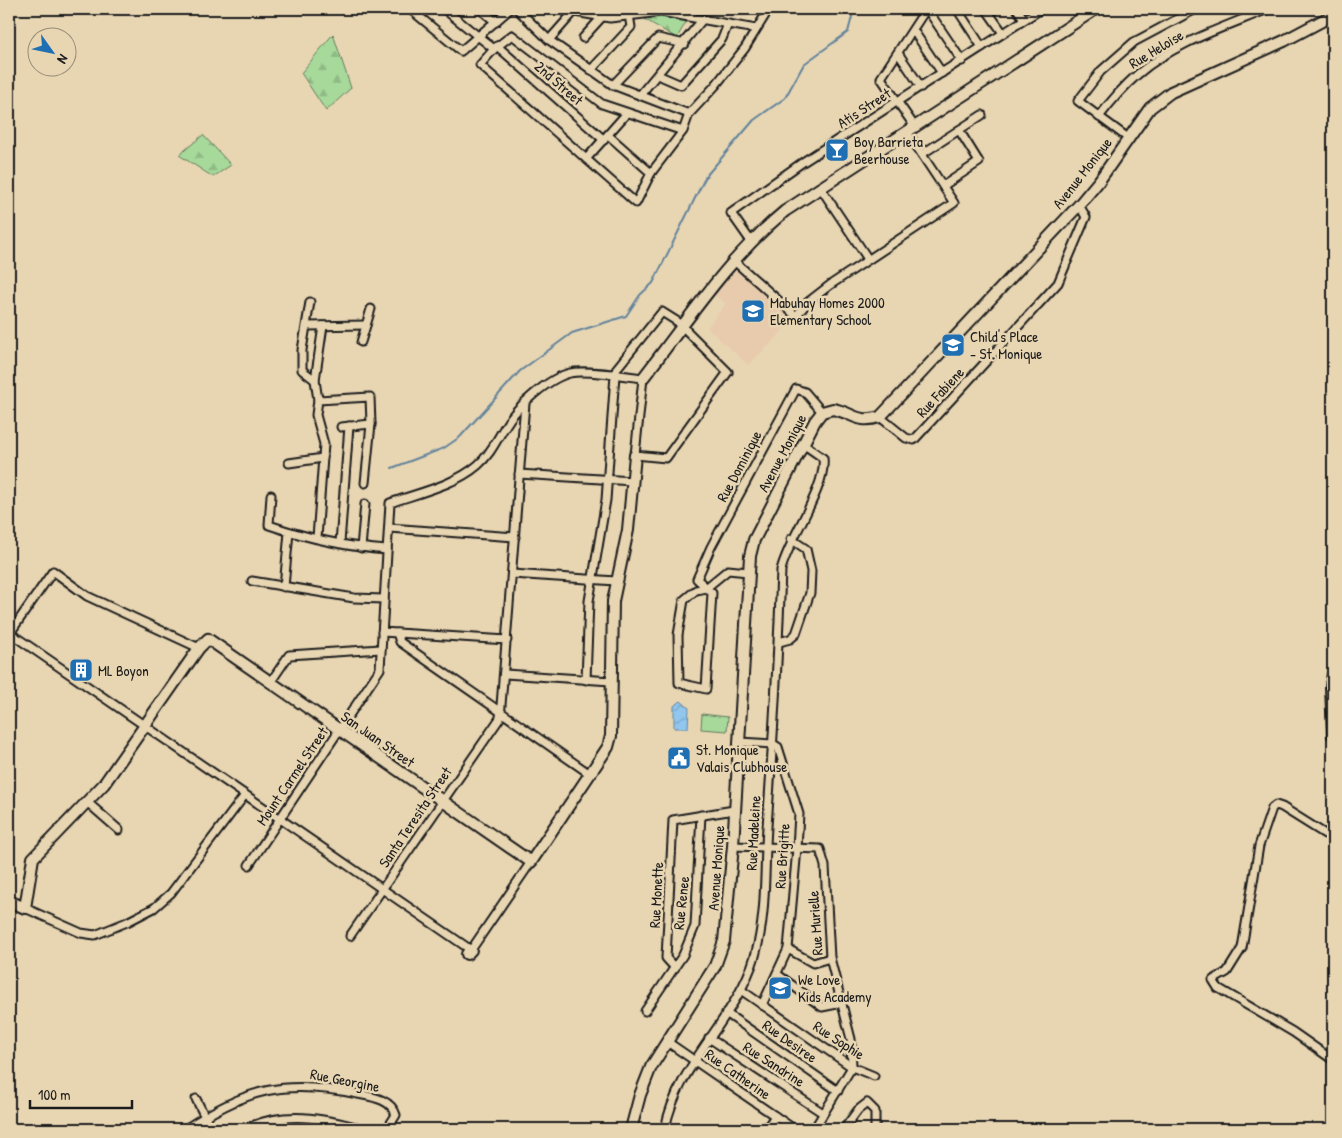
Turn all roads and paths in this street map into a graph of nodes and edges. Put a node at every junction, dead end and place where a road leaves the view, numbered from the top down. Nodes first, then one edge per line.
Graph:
1 (410, 9) edge
2 (444, 9) edge
3 (480, 9) edge
4 (510, 9) edge
5 (516, 9) edge
6 (557, 9) edge
7 (769, 9) edge
8 (927, 9) edge
9 (957, 9) edge
10 (986, 9) edge
11 (1017, 9) edge
12 (1041, 9) edge
13 (1076, 9) edge
14 (1096, 9) edge
15 (1196, 9) edge
16 (1268, 9) edge
17 (573, 12) junction
18 (1333, 12) edge
19 (629, 15) junction
20 (602, 17) junction
21 (1082, 18) junction
22 (703, 19) junction
23 (1024, 19) junction
24 (496, 22) junction
25 (728, 24) junction
26 (756, 29) junction
27 (913, 30) junction
28 (1003, 34) junction
29 (479, 37) junction
30 (583, 38) dead end
31 (549, 40) junction
32 (685, 44) junction
33 (982, 47) junction
34 (496, 48) junction
35 (898, 53) junction
36 (962, 60) junction
37 (591, 70) junction
38 (942, 73) junction
39 (658, 75) junction
40 (613, 85) junction
41 (921, 87) junction
42 (640, 95) junction
43 (898, 102) junction
44 (627, 112) junction
45 (689, 114) junction
46 (982, 115) dead end
47 (1099, 116) junction
48 (911, 129) junction
49 (959, 130) junction
50 (683, 131) junction
51 (606, 138) junction
52 (1128, 138) junction
53 (922, 154) junction
54 (587, 158) junction
55 (651, 174) junction
56 (944, 186) junction
57 (820, 188) junction
58 (1079, 205) junction
59 (750, 240) junction
60 (868, 259) junction
61 (734, 260) junction
62 (310, 302) dead end
63 (370, 309) dead end
64 (366, 324) junction
65 (307, 326) junction
66 (323, 326) junction
67 (682, 327) junction
68 (361, 342) dead end
69 (615, 375) junction
70 (643, 378) junction
71 (315, 380) junction
72 (318, 400) junction
73 (524, 402) junction
74 (822, 412) junction
75 (880, 417) junction
76 (371, 424) junction
77 (349, 426) junction
78 (341, 427) dead end
79 (804, 444) junction
80 (635, 454) junction
81 (323, 458) junction
82 (289, 463) dead end
83 (519, 474) junction
84 (607, 479) junction
85 (633, 481) junction
86 (365, 483) dead end
87 (271, 495) dead end
88 (365, 504) dead end
89 (389, 528) junction
90 (289, 532) junction
91 (515, 537) junction
92 (316, 538) junction
93 (792, 539) junction
94 (340, 543) junction
95 (361, 548) junction
96 (387, 550) junction
97 (748, 572) junction
98 (512, 574) junction
99 (592, 579) junction
100 (616, 580) junction
101 (252, 581) dead end
102 (284, 587) junction
103 (706, 588) junction
104 (384, 599) junction
105 (382, 632) junction
106 (397, 633) junction
107 (507, 640) junction
108 (779, 642) junction
109 (199, 648) junction
110 (381, 649) junction
111 (505, 674) junction
112 (1333, 674) edge
113 (586, 680) junction
114 (611, 682) junction
115 (270, 683) junction
116 (502, 713) junction
117 (144, 726) junction
118 (339, 731) junction
119 (1333, 734) edge
120 (739, 742) junction
121 (773, 744) junction
122 (590, 774) junction
123 (245, 794) junction
124 (87, 802) junction
125 (443, 802) junction
126 (734, 810) junction
127 (701, 815) junction
128 (280, 819) junction
129 (119, 830) dead end
130 (1333, 836) edge
131 (733, 846) junction
132 (766, 846) junction
133 (797, 848) junction
134 (531, 862) junction
135 (249, 865) dead end
136 (383, 889) junction
137 (9, 901) edge
138 (25, 908) junction
139 (350, 936) dead end
140 (788, 949) junction
141 (830, 958) junction
142 (675, 968) junction
143 (777, 974) junction
144 (741, 990) junction
145 (842, 1003) junction
146 (762, 1005) junction
147 (645, 1011) dead end
148 (726, 1013) junction
149 (709, 1038) junction
150 (666, 1041) junction
151 (694, 1060) junction
152 (1333, 1060) edge
153 (852, 1067) junction
154 (874, 1076) dead end
155 (838, 1091) junction
156 (196, 1099) dead end
157 (823, 1113) junction
158 (204, 1116) junction
159 (775, 1116) junction
160 (185, 1129) edge
161 (210, 1129) edge
162 (245, 1129) edge
163 (363, 1129) edge
164 (387, 1129) edge
165 (631, 1129) edge
166 (664, 1129) edge
167 (766, 1129) edge
168 (794, 1129) edge
169 (814, 1129) edge
170 (844, 1129) edge
171 (875, 1129) edge

1 - 29 street
2 - 29 street, 2nd Street
3 - 24 street
4 - 24 street
5 - 31 street
6 - 17 street
7 - 26 street
8 - 27 street
8 - 36 street
9 - 33 street
10 - 28 street
11 - 23 street
12 - 23 street, Atis Street
13 - 21 street
14 - 21 street
15 - 47 street
16 - 47 street, Rue Heloise
17 - 20 street
17 - 31 street
18 - 52 street, Avenue Monique
19 - 20 street
19 - 22 street
19 - 37 street
20 - 30 street
21 - 48 street
22 - 25 street
22 - 32 street
23 - 28 street, Atis Street
24 - 29 street
25 - 26 street
25 - 39 street
26 - 45 street
27 - 35 street
27 - 38 street
28 - 33 street, Atis Street
29 - 34 street, 2nd Street
31 - 37 street
32 - 39 street
32 - 40 street
33 - 36 street, Atis Street
34 - 44 street
34 - 51 street, 2nd Street
34 - 54 street
35 - 41 street
35 - 43 street
36 - 38 street, Atis Street
37 - 40 street
38 - 41 street, Atis Street
39 - 42 street
40 - 42 street
41 - 43 street, Atis Street
42 - 45 street
43 - 48 street
43 - 59 street, Atis Street
44 - 50 street
44 - 51 street
45 - 50 street
46 - 49 street
47 - 52 street
48 - 53 street
48 - 57 street
49 - 53 street
49 - 56 street
50 - 55 street
51 - 54 street
51 - 55 street, 2nd Street
52 - 58 street, Avenue Monique
53 - 56 street
54 - 55 street
56 - 60 street
57 - 59 street
57 - 60 street
58 - 75 street, Avenue Monique
58 - 75 street, Rue Fabiene
59 - 61 street
60 - 61 street
61 - 67 street
62 - 65 street
63 - 64 street
64 - 66 street
64 - 68 street
65 - 66 street
65 - 71 street
66 - 71 street
67 - 69 street
67 - 70 street
67 - 80 street
69 - 70 street
69 - 73 street
69 - 84 street
70 - 80 street
71 - 72 street
72 - 76 street
72 - 81 street
73 - 83 street
73 - 89 street, Mount Carmel Street
74 - 75 street, Avenue Monique
74 - 79 street, Avenue Monique
74 - 103 street, Rue Dominique
76 - 77 street
76 - 86 street
77 - 78 street
77 - 94 street
79 - 93 street, Rue Madeleine
79 - 97 street, Avenue Monique
80 - 85 street
81 - 82 street
81 - 92 street
83 - 84 street
83 - 91 street
84 - 85 street
84 - 99 street
85 - 100 street
87 - 90 street
88 - 95 street
89 - 91 street
89 - 96 street, Mount Carmel Street
90 - 92 street
90 - 102 street
91 - 98 street
92 - 94 street
93 - 108 street, Rue Madeleine
93 - 108 street
94 - 95 street
95 - 96 street
96 - 104 street, Mount Carmel Street
97 - 103 street
97 - 120 street, Avenue Monique
98 - 99 street
98 - 107 street
99 - 100 street
99 - 113 street
100 - 114 street
101 - 102 street
102 - 104 street
103 - 103 street
104 - 105 street, Mount Carmel Street
105 - 106 street
105 - 110 street, Mount Carmel Street
106 - 107 street
106 - 116 street
107 - 111 street
108 - 121 street, Rue Madeleine
109 - 115 street, San Juan Street
109 - 117 street
109 - 117 street
110 - 115 street
110 - 118 street, Mount Carmel Street
111 - 113 street
111 - 116 street
112 - 119 street
113 - 114 street
114 - 122 street
115 - 118 street, San Juan Street
116 - 122 street
116 - 125 street, Santa Teresita Street
117 - 123 street
117 - 124 street
118 - 125 street, San Juan Street
118 - 128 street, Mount Carmel Street
120 - 121 street
120 - 126 street, Avenue Monique
121 - 132 street, Rue Madeleine
121 - 133 street, Rue Brigitte
122 - 134 street
123 - 128 street
123 - 138 street
124 - 129 street
124 - 138 street
125 - 134 street, San Juan Street
125 - 136 street, Santa Teresita Street
126 - 127 street
126 - 131 street, Avenue Monique
127 - 142 street, Rue Renee
127 - 142 street, Rue Monette
128 - 135 street, Mount Carmel Street
128 - 136 street
130 - 152 street
131 - 132 street, Rue Murielle
131 - 150 street, Avenue Monique
132 - 133 street, Rue Murielle
132 - 144 street, Rue Madeleine
133 - 140 street, Rue Brigitte
133 - 141 street, Rue Murielle
134 - 136 street
136 - 139 street, Santa Teresita Street
137 - 138 street
140 - 141 street
140 - 143 street, Rue Brigitte
141 - 145 street, Rue Murielle
142 - 147 street, Rue Renee
143 - 145 street
143 - 146 street, Rue Brigitte
144 - 146 street, Rue Sophie
144 - 148 street, Rue Madeleine
145 - 153 street, Rue Murielle
146 - 153 street, Rue Sophie
148 - 149 street, Rue Madeleine
148 - 155 street, Rue Desiree
149 - 151 street, Rue Madeleine
149 - 157 street, Rue Sandrine
150 - 151 street, Rue Catherine
150 - 165 street, Avenue Monique
151 - 159 street, Rue Catherine
151 - 166 street, Rue Madeleine
153 - 154 street, Rue Sophie
153 - 155 street
155 - 157 street
156 - 158 street
157 - 169 street
158 - 160 street, Rue Georgine
158 - 161 street
158 - 164 street, Rue Georgine
159 - 167 street
159 - 168 street, Rue Catherine
162 - 163 street
170 - 171 street

